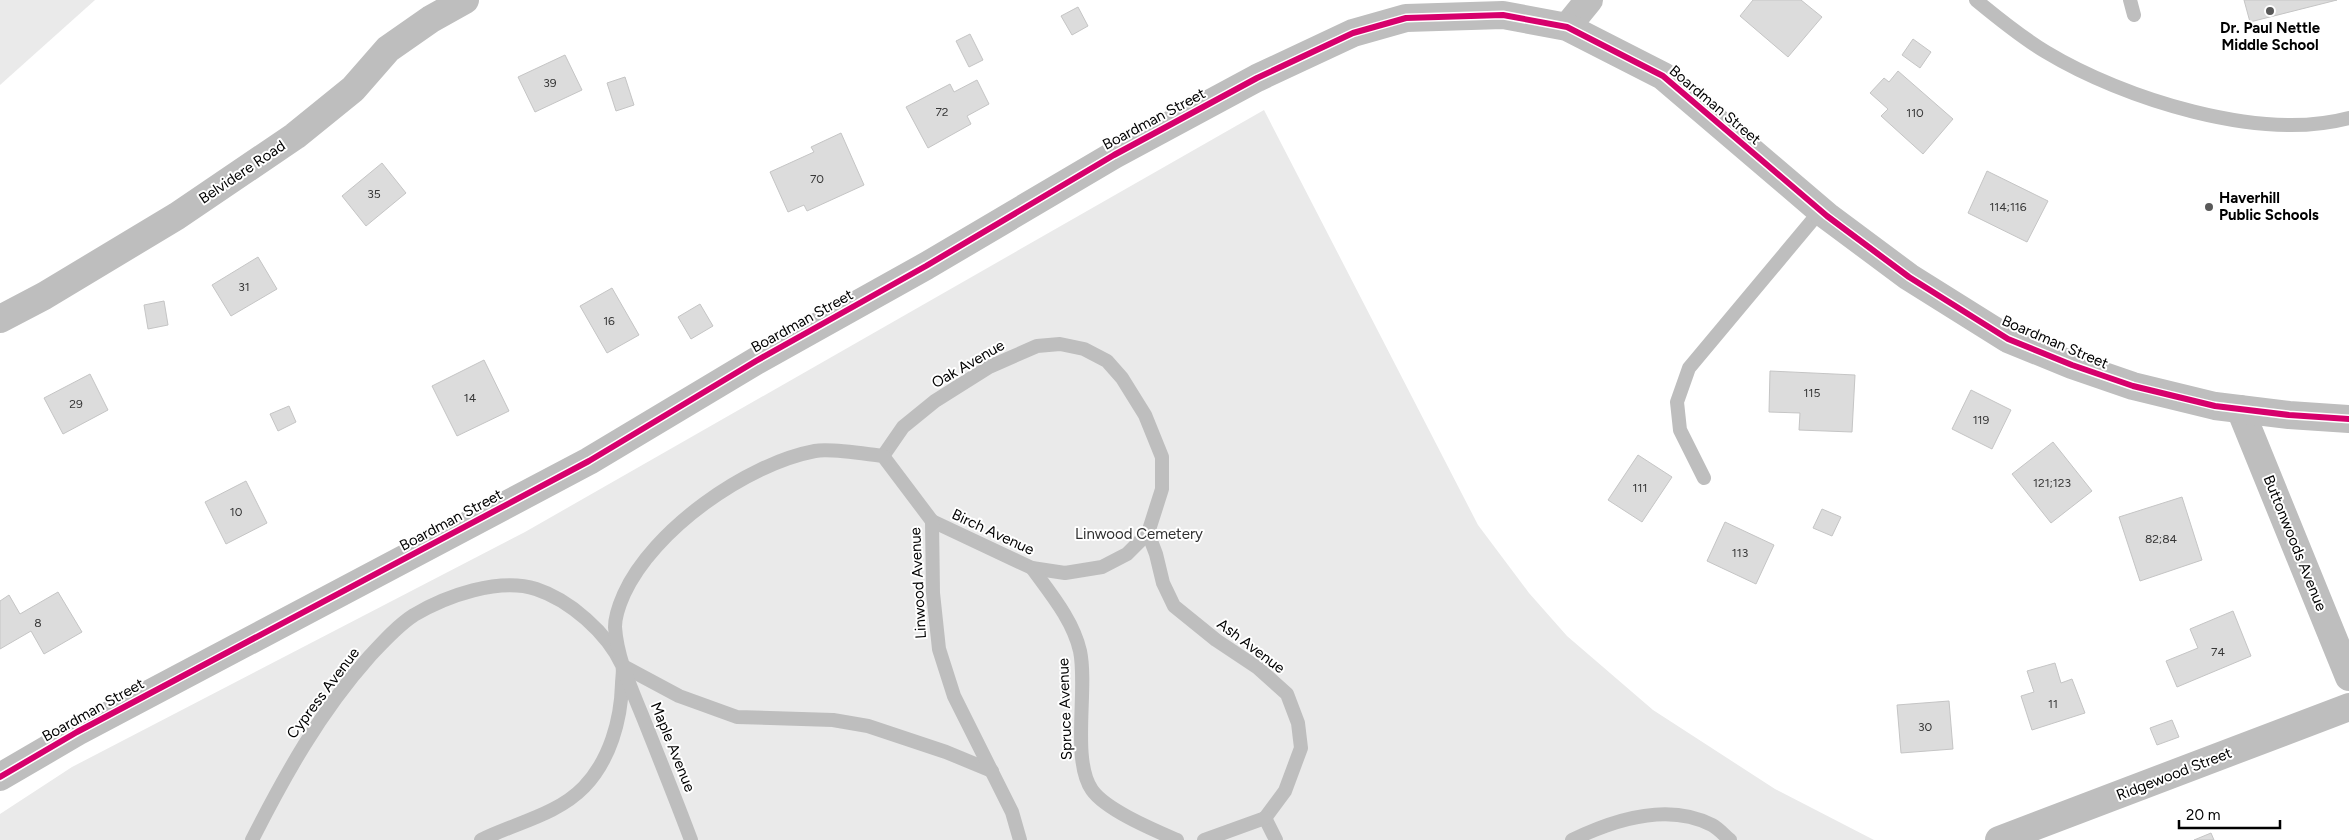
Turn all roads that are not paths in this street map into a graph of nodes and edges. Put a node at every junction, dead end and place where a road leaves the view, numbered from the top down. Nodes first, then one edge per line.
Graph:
1 (465, 0) edge
2 (1589, 0) edge
3 (1976, 0) edge
4 (2130, 0) edge
5 (1493, 8) edge
6 (2134, 16) dead end
7 (1567, 27) junction
8 (2349, 118) edge
9 (1821, 210) junction
10 (0, 319) edge
11 (2240, 409) junction
12 (2349, 419) edge
13 (883, 456) junction
14 (1704, 478) dead end
15 (932, 521) junction
16 (1148, 533) junction
17 (1032, 568) junction
18 (623, 666) junction
19 (2349, 677) edge
20 (2349, 707) edge
21 (992, 771) junction
22 (0, 777) edge
23 (1265, 818) junction
24 (252, 840) edge
25 (481, 840) edge
26 (691, 840) edge
27 (1020, 840) edge
28 (1177, 840) edge
29 (1204, 840) edge
30 (1276, 840) edge
31 (1572, 840) edge
32 (1730, 840) edge
33 (1999, 840) edge

1 - 10 street, Belvidere Road
2 - 7 street
3 - 8 lane
4 - 6 lane
5 - 7 street, Boardman Street
5 - 22 street, Boardman Street
7 - 9 street, Boardman Street
9 - 11 street, Boardman Street
9 - 14 lane
11 - 12 street, Boardman Street
11 - 19 street, Buttonwoods Avenue
13 - 15 lane, Linwood Avenue
13 - 16 lane, Oak Avenue
13 - 18 lane
15 - 17 lane, Birch Avenue
15 - 21 lane, Linwood Avenue
16 - 17 lane, Birch Avenue
16 - 23 lane, Ash Avenue
17 - 28 lane, Spruce Avenue
18 - 21 lane
18 - 24 lane, Cypress Avenue
18 - 25 lane
18 - 26 lane, Maple Avenue
20 - 33 street, Ridgewood Street
21 - 27 lane, Linwood Avenue
23 - 29 lane
23 - 30 lane
31 - 32 lane

